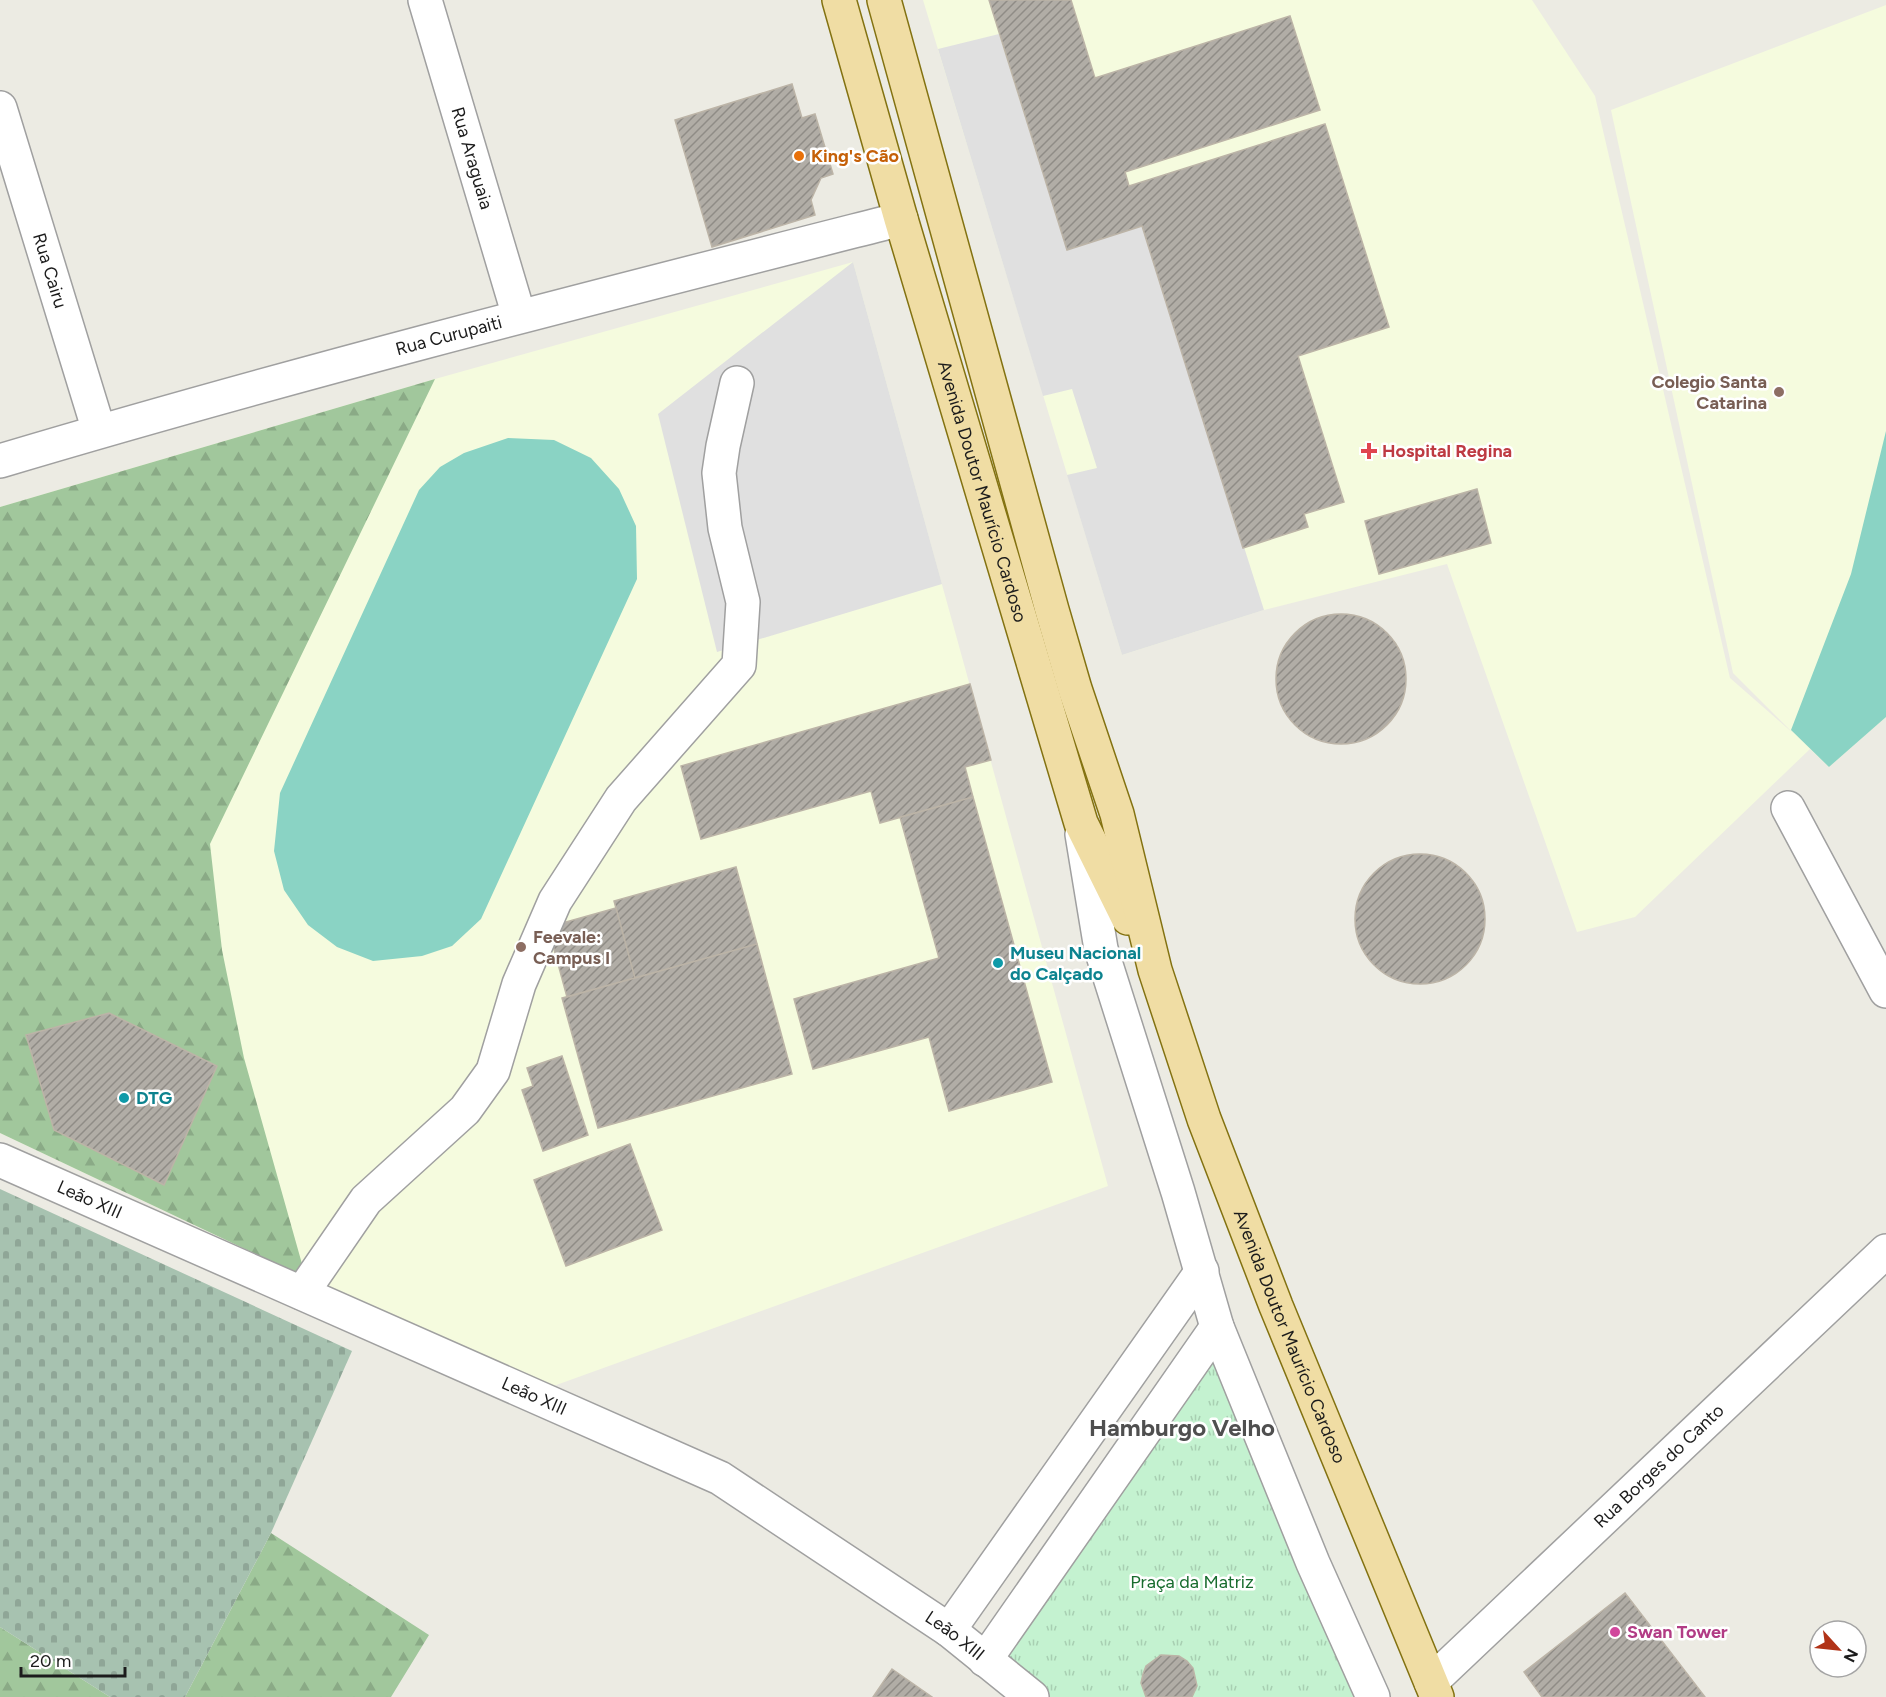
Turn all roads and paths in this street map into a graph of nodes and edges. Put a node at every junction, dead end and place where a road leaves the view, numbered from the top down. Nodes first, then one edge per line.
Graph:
1 (425, 0) edge
2 (839, 0) edge
3 (884, 0) edge
4 (0, 108) edge
5 (927, 157) junction
6 (887, 169) junction
7 (901, 219) junction
8 (958, 272) junction
9 (920, 280) junction
10 (519, 316) junction
11 (737, 383) dead end
12 (99, 431) junction
13 (1004, 440) junction
14 (969, 450) junction
15 (0, 461) edge
16 (1052, 610) junction
17 (1019, 621) junction
18 (1788, 808) dead end
19 (1081, 823) junction
20 (1155, 970) junction
21 (1886, 991) edge
22 (0, 1160) edge
23 (1886, 1251) edge
24 (1202, 1271) junction
25 (302, 1293) junction
26 (1217, 1328) junction
27 (949, 1630) junction
28 (985, 1660) junction
29 (1434, 1689) edge
30 (1032, 1697) edge
31 (1373, 1697) edge

1 - 10 street, Rua Araguaia
2 - 6 main road, Avenida Doutor Maurício Cardoso
3 - 5 main road, Avenida Doutor Maurício Cardoso
4 - 12 street, Rua Cairu
5 - 6 main road
5 - 8 main road, Avenida Doutor Maurício Cardoso
6 - 7 main road, Avenida Doutor Maurício Cardoso
7 - 9 main road, Avenida Doutor Maurício Cardoso
7 - 10 street, Rua Curupaiti
8 - 9 street
8 - 13 main road, Avenida Doutor Maurício Cardoso
9 - 14 main road, Avenida Doutor Maurício Cardoso
10 - 12 street, Rua Curupaiti
11 - 25 street
12 - 15 street, Rua Curupaiti
13 - 14 street
13 - 16 main road, Avenida Doutor Maurício Cardoso
14 - 17 main road, Avenida Doutor Maurício Cardoso
16 - 17 main road
16 - 20 main road, Avenida Doutor Maurício Cardoso
17 - 19 main road, Avenida Doutor Maurício Cardoso
18 - 21 street
19 - 20 main road, Avenida Doutor Maurício Cardoso
19 - 24 street
20 - 29 main road, Avenida Doutor Maurício Cardoso
22 - 25 street, Leão XIII
23 - 29 street, Rua Borges do Canto
24 - 26 street
24 - 27 street
25 - 27 street, Leão XIII
26 - 28 street
26 - 31 street
27 - 28 street, Leão XIII
28 - 30 street, Leão XIII

